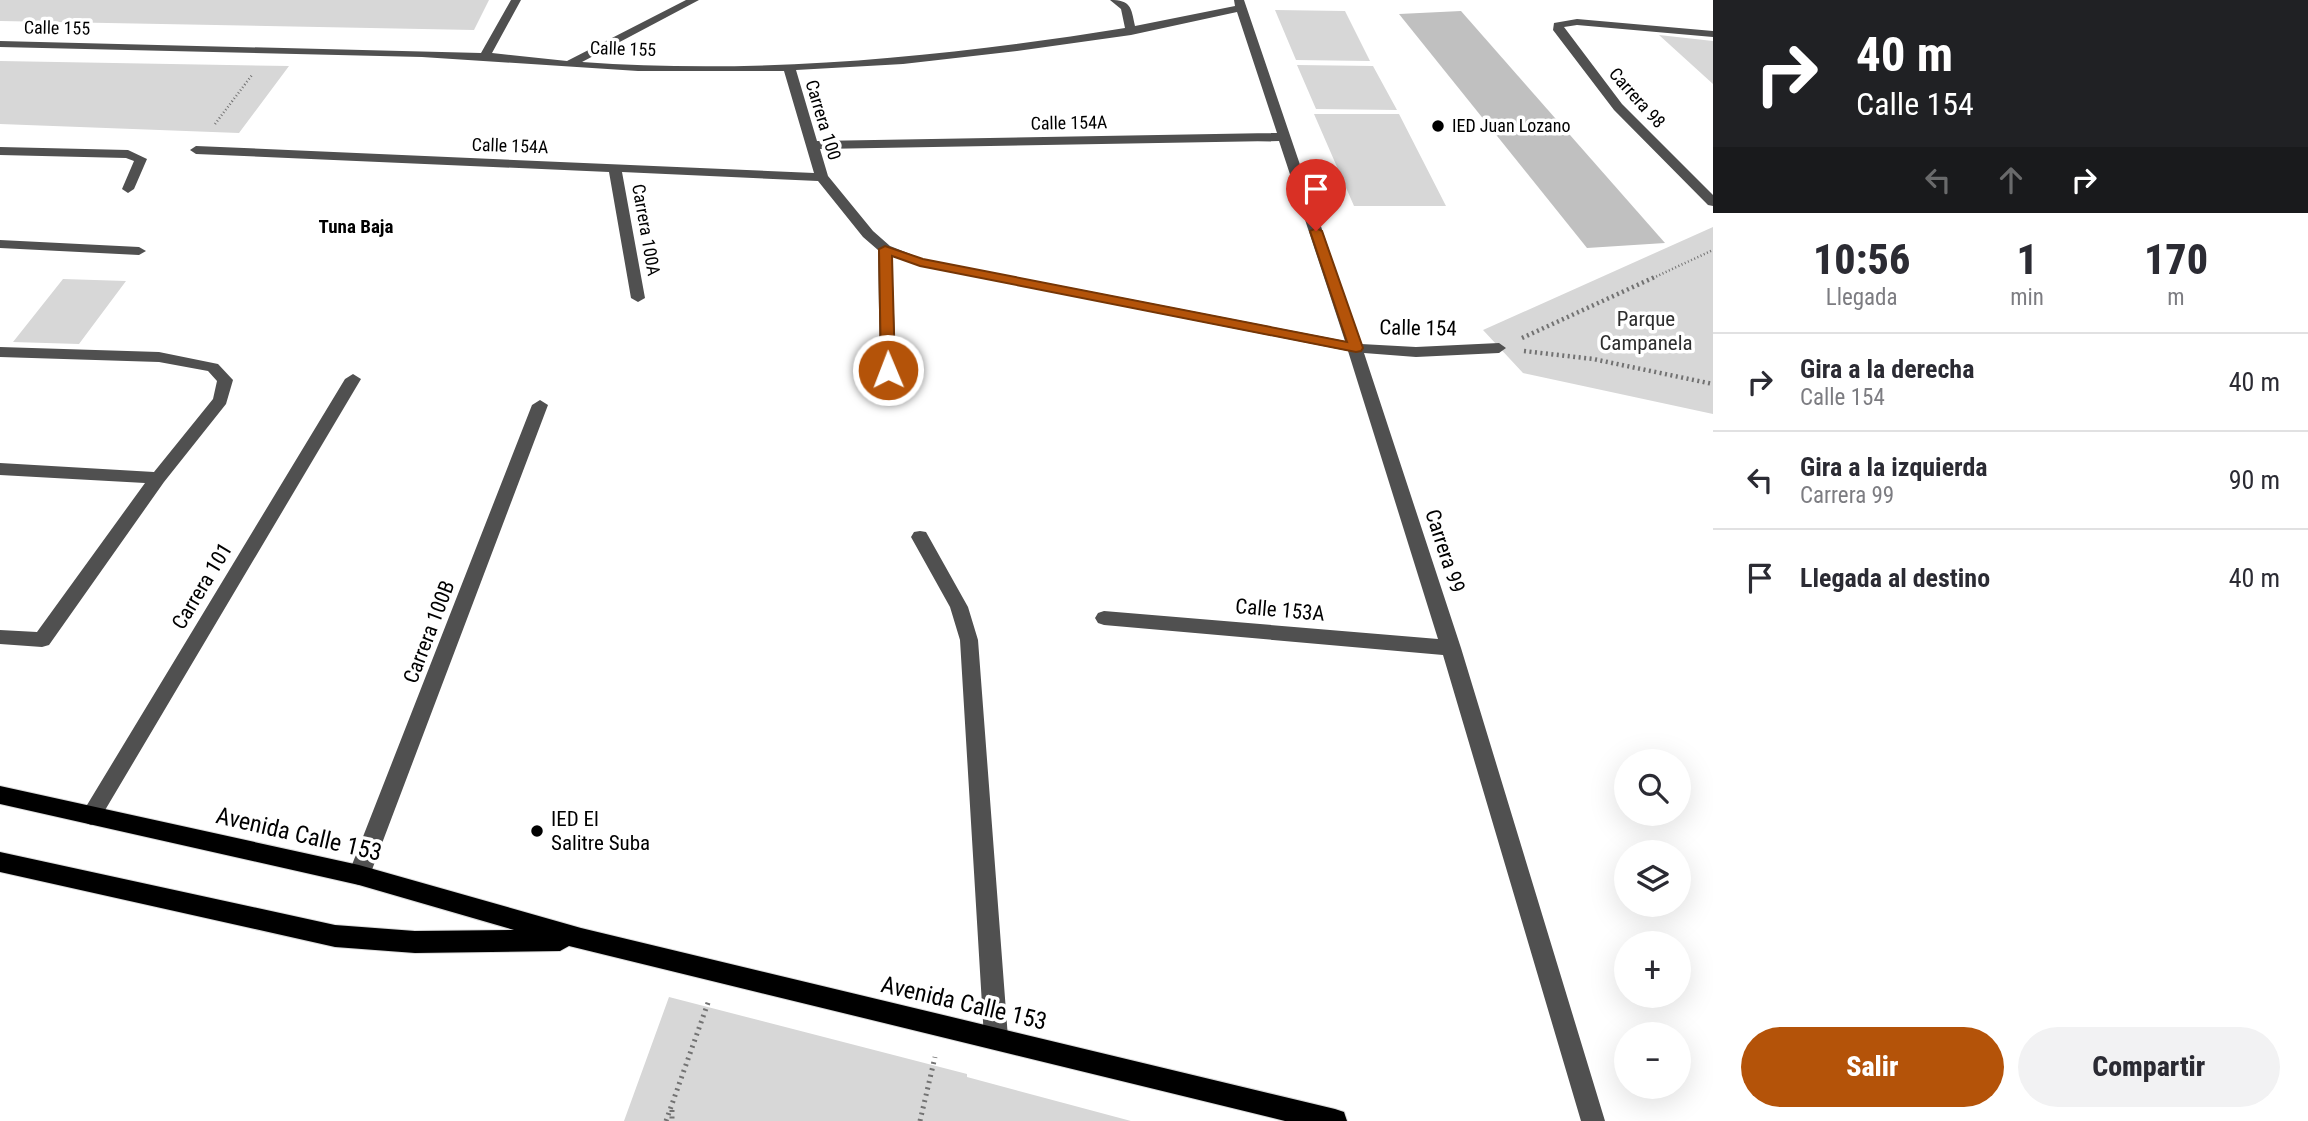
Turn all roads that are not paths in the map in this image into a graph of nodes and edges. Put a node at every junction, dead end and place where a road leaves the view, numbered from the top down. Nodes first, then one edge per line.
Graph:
1 (516, 0) edge
2 (694, 0) edge
3 (1115, 0) edge
4 (1241, 4) edge
5 (1131, 32) junction
6 (1713, 34) edge
7 (0, 44) edge
8 (485, 56) junction
9 (568, 64) junction
10 (789, 67) junction
11 (1284, 137) junction
12 (812, 145) junction
13 (196, 150) road end
14 (0, 151) edge
15 (615, 168) junction
16 (822, 177) junction
17 (128, 189) dead end
18 (1713, 202) edge
19 (0, 244) edge
20 (885, 249) junction
21 (139, 251) dead end
22 (638, 298) dead end
23 (1356, 348) junction
24 (1499, 348) road end
25 (0, 352) edge
26 (888, 370) dead end
27 (353, 379) dead end
28 (540, 405) dead end
29 (0, 469) edge
30 (158, 478) junction
31 (920, 537) dead end
32 (1104, 618) dead end
33 (0, 637) edge
34 (1452, 648) junction
35 (0, 795) edge
36 (91, 816) junction
37 (0, 862) edge
38 (359, 876) junction
39 (581, 939) junction
40 (996, 1038) junction
41 (1335, 1121) edge
42 (1593, 1121) edge

1 - 8 street
2 - 9 street
3 - 5 street
4 - 5 street, Calle 155
4 - 11 street, Carrera 99
5 - 10 street, Calle 155
6 - 18 street, Carrera 98
7 - 8 street, Calle 155
8 - 9 street, Calle 155
9 - 10 street, Calle 155
10 - 12 street, Carrera 100
11 - 12 street, Calle 154A
11 - 23 street, Carrera 99
12 - 16 street, Carrera 100
13 - 15 street, Calle 154A
14 - 17 street
15 - 16 street, Calle 154A
15 - 22 street, Carrera 100A
16 - 20 street, Carrera 100
19 - 21 street
20 - 23 street, Calle 154
20 - 26 street
23 - 24 street, Calle 154
23 - 34 street, Carrera 99
25 - 30 street
27 - 36 street, Carrera 101
28 - 38 street, Carrera 100B
29 - 30 street
30 - 33 street
31 - 40 street
32 - 34 street, Calle 153A
34 - 42 street, Carrera 99
35 - 36 main road, Avenida Calle 153
36 - 38 main road, Avenida Calle 153
37 - 39 main road, Avenida Calle 153
38 - 39 main road, Avenida Calle 153
39 - 40 main road, Avenida Calle 153
40 - 41 main road, Avenida Calle 153

